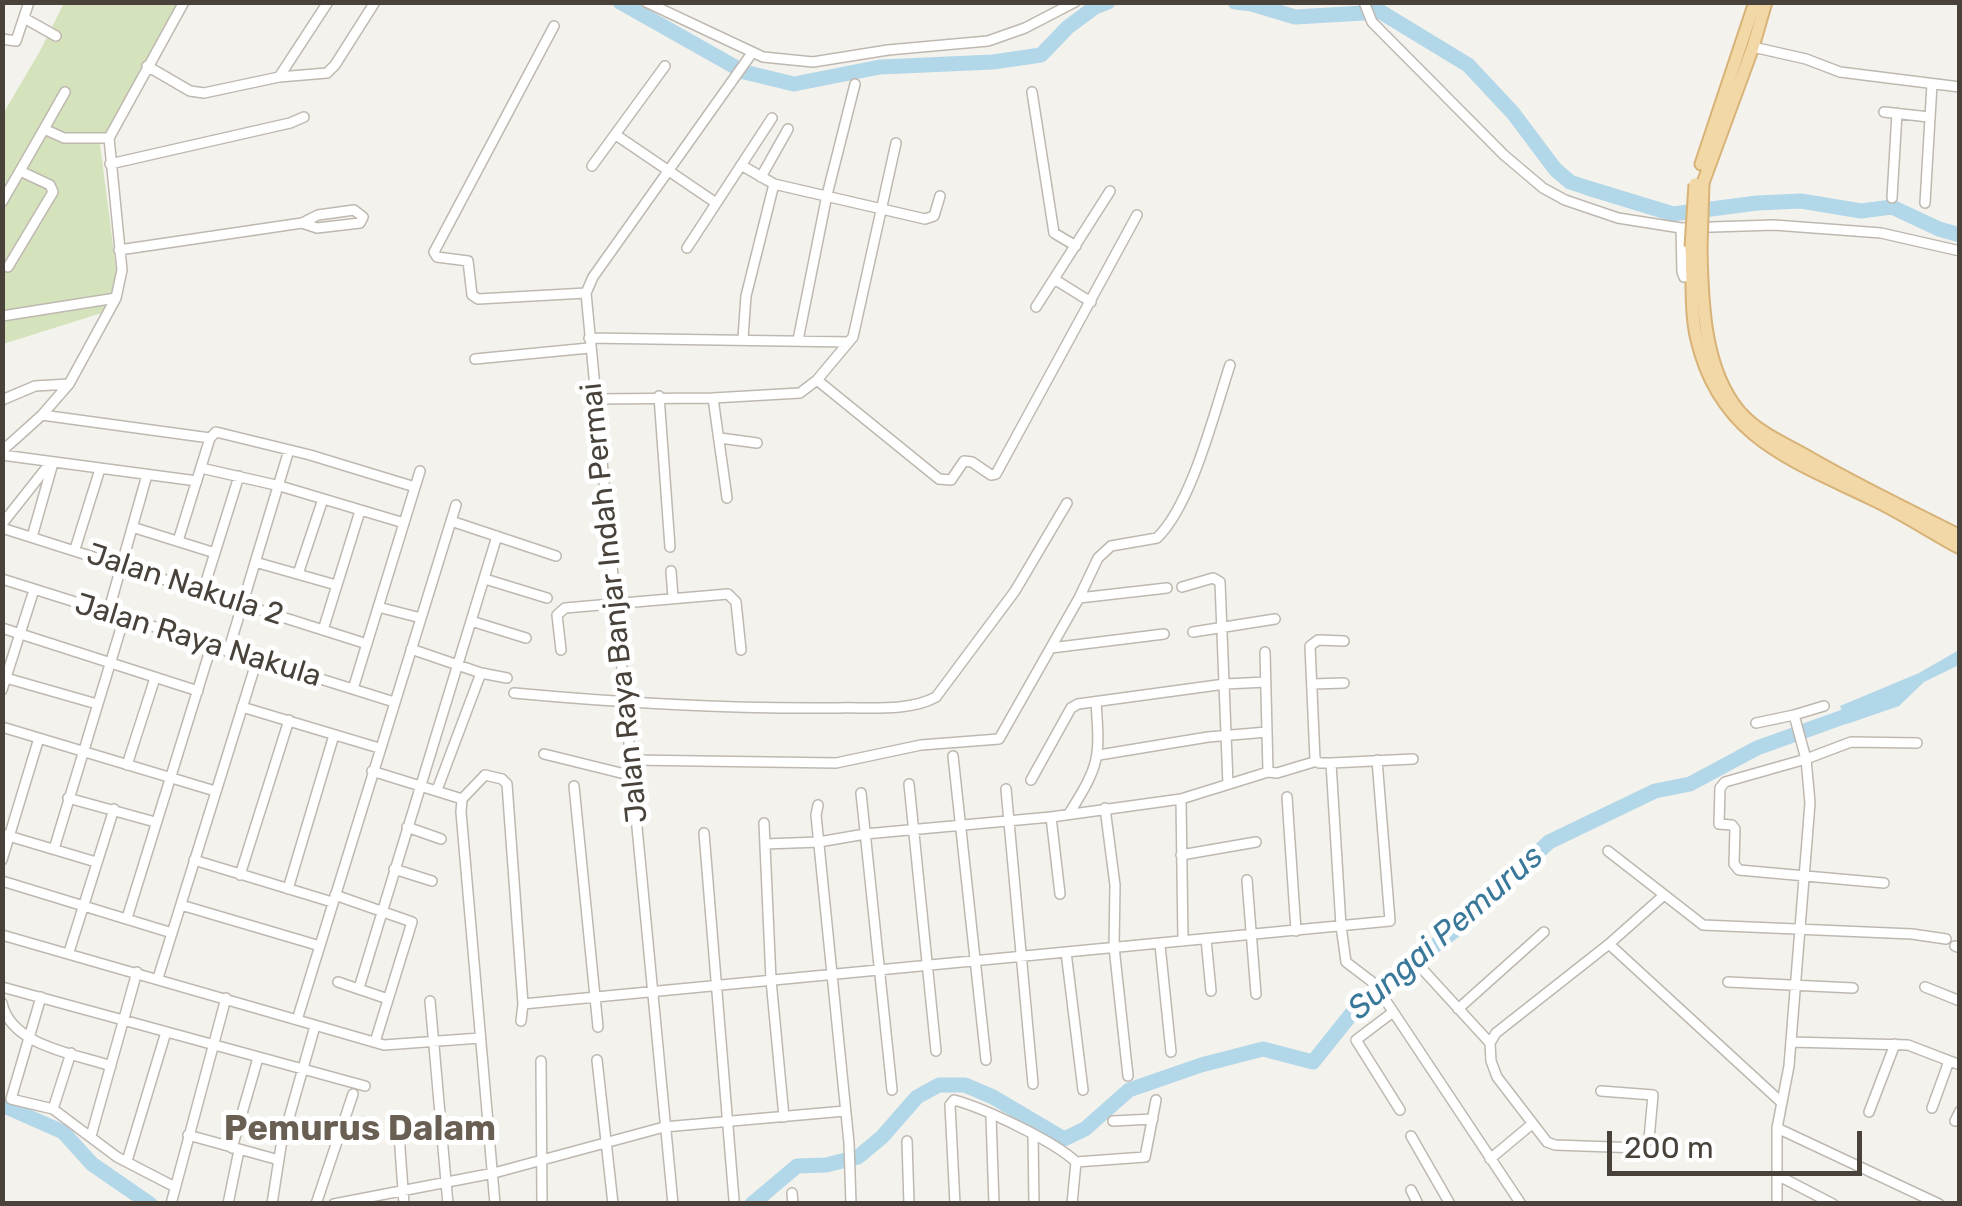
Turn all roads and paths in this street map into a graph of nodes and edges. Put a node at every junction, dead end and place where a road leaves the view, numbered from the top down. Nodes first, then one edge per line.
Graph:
1 (29, 2) edge
2 (184, 2) edge
3 (328, 2) edge
4 (375, 2) edge
5 (646, 2) edge
6 (1075, 2) edge
7 (1364, 2) edge
8 (1755, 2) edge
9 (1766, 2) edge
10 (24, 18) junction
11 (554, 26) dead end
12 (56, 36) dead end
13 (2, 39) edge
14 (1753, 48) junction
15 (749, 56) junction
16 (147, 66) junction
17 (665, 66) dead end
18 (278, 77) junction
19 (855, 84) dead end
20 (1932, 84) junction
21 (1960, 87) edge
22 (65, 92) dead end
23 (1032, 92) dead end
24 (1884, 112) dead end
25 (1897, 114) junction
26 (304, 117) dead end
27 (1929, 117) junction
28 (772, 118) dead end
29 (44, 129) junction
30 (788, 130) dead end
31 (616, 135) junction
32 (109, 138) junction
33 (896, 142) dead end
34 (110, 164) junction
35 (741, 165) junction
36 (592, 166) dead end
37 (668, 170) junction
38 (20, 171) junction
39 (761, 176) junction
40 (774, 184) junction
41 (1699, 184) junction
42 (1110, 192) dead end
43 (827, 195) junction
44 (940, 196) dead end
45 (1892, 198) dead end
46 (2, 202) edge
47 (1925, 202) dead end
48 (716, 203) junction
49 (882, 208) junction
50 (1137, 215) dead end
51 (302, 223) junction
52 (1680, 228) junction
53 (1076, 246) junction
54 (687, 248) dead end
55 (119, 250) junction
56 (1960, 251) edge
57 (8, 267) dead end
58 (1697, 276) junction
59 (1054, 279) junction
60 (586, 293) junction
61 (116, 298) junction
62 (1092, 302) junction
63 (1036, 307) dead end
64 (2, 316) edge
65 (743, 338) junction
66 (798, 340) junction
67 (848, 342) junction
68 (589, 343) junction
69 (1705, 347) junction
70 (476, 358) dead end
71 (1230, 366) dead end
72 (816, 380) junction
73 (70, 384) junction
74 (658, 396) junction
75 (594, 398) junction
76 (713, 398) junction
77 (2, 400) edge
78 (42, 415) junction
79 (210, 438) junction
80 (720, 438) junction
81 (756, 443) dead end
82 (289, 450) junction
83 (2, 453) edge
84 (52, 463) junction
85 (201, 468) junction
86 (100, 469) junction
87 (420, 471) dead end
88 (147, 475) junction
89 (238, 476) junction
90 (196, 481) junction
91 (280, 486) junction
92 (415, 486) junction
93 (728, 498) dead end
94 (323, 499) junction
95 (1067, 503) dead end
96 (456, 505) dead end
97 (360, 510) junction
98 (451, 522) junction
99 (404, 523) junction
100 (2, 526) edge
101 (132, 528) junction
102 (497, 536) junction
103 (1960, 536) edge
104 (32, 537) junction
105 (178, 541) junction
106 (670, 548) dead end
107 (1960, 548) edge
108 (75, 550) junction
109 (215, 553) junction
110 (556, 556) dead end
111 (255, 562) junction
112 (122, 564) junction
113 (671, 571) dead end
114 (298, 574) junction
115 (485, 579) junction
116 (2, 580) edge
117 (336, 585) junction
118 (1167, 588) dead end
119 (1182, 588) dead end
120 (34, 590) junction
121 (203, 591) junction
122 (547, 598) dead end
123 (673, 598) junction
124 (1079, 598) junction
125 (242, 604) junction
126 (616, 604) junction
127 (378, 607) junction
128 (108, 613) junction
129 (124, 618) junction
130 (420, 618) junction
131 (1275, 620) dead end
132 (471, 622) junction
133 (2, 628) edge
134 (1223, 628) junction
135 (323, 630) junction
136 (1193, 632) dead end
137 (20, 634) junction
138 (1164, 634) dead end
139 (526, 638) dead end
140 (1344, 640) dead end
141 (366, 644) junction
142 (211, 647) junction
143 (1051, 648) junction
144 (410, 649) junction
145 (561, 650) dead end
146 (742, 650) dead end
147 (228, 652) junction
148 (1265, 652) dead end
149 (257, 660) junction
150 (110, 664) junction
151 (458, 666) junction
152 (481, 673) junction
153 (6, 678) junction
154 (155, 678) junction
155 (507, 678) dead end
156 (1266, 682) junction
157 (1344, 683) dead end
158 (1224, 684) junction
159 (1312, 684) junction
160 (353, 689) junction
161 (2, 690) edge
162 (198, 690) junction
163 (514, 693) dead end
164 (394, 702) junction
165 (1096, 702) junction
166 (626, 703) junction
167 (97, 704) junction
168 (242, 706) junction
169 (1824, 706) dead end
170 (1795, 718) junction
171 (290, 720) junction
172 (1756, 724) dead end
173 (2, 727) edge
174 (1267, 732) junction
175 (334, 735) junction
176 (1227, 735) junction
177 (39, 738) junction
178 (1917, 743) dead end
179 (379, 748) junction
180 (81, 751) junction
181 (544, 754) dead end
182 (1099, 755) junction
183 (953, 756) dead end
184 (1413, 759) dead end
185 (1806, 759) junction
186 (631, 760) junction
187 (1377, 760) junction
188 (1317, 761) junction
189 (1331, 764) junction
190 (128, 765) junction
191 (372, 771) junction
192 (1268, 772) junction
193 (633, 776) junction
194 (169, 778) junction
195 (1030, 780) dead end
196 (909, 784) dead end
197 (1228, 784) junction
198 (421, 785) junction
199 (574, 786) dead end
200 (1006, 789) dead end
201 (437, 790) junction
202 (215, 791) junction
203 (861, 792) dead end
204 (1287, 797) dead end
205 (68, 798) junction
206 (1180, 798) junction
207 (462, 800) junction
208 (818, 805) dead end
209 (1105, 808) junction
210 (114, 810) junction
211 (1070, 812) junction
212 (1051, 817) junction
213 (1008, 820) junction
214 (155, 822) junction
215 (764, 824) dead end
216 (959, 826) junction
217 (407, 827) junction
218 (914, 829) junction
219 (704, 833) dead end
220 (865, 834) junction
221 (6, 835) edge
222 (441, 839) dead end
223 (818, 842) junction
224 (1256, 842) dead end
225 (765, 844) junction
226 (54, 849) junction
227 (1608, 851) dead end
228 (1180, 855) junction
229 (2, 860) edge
230 (194, 860) junction
231 (96, 862) junction
232 (394, 869) junction
233 (1804, 874) junction
234 (240, 875) junction
235 (1248, 880) dead end
236 (2, 881) edge
237 (432, 881) dead end
238 (1884, 883) dead end
239 (288, 889) junction
240 (1060, 894) dead end
241 (1663, 896) junction
242 (334, 899) junction
243 (181, 905) junction
244 (83, 906) junction
245 (381, 910) junction
246 (126, 918) junction
247 (1341, 926) junction
248 (1799, 930) junction
249 (1296, 932) junction
250 (1544, 932) dead end
251 (172, 933) junction
252 (2, 934) edge
253 (1252, 935) junction
254 (1206, 939) junction
255 (1182, 942) junction
256 (1609, 944) junction
257 (1954, 944) edge
258 (1160, 945) junction
259 (320, 946) junction
260 (1114, 947) junction
261 (69, 952) junction
262 (1066, 952) junction
263 (1021, 956) junction
264 (974, 962) junction
265 (928, 966) junction
266 (878, 970) junction
267 (137, 972) junction
268 (1424, 972) dead end
269 (832, 975) junction
270 (158, 978) junction
271 (771, 980) junction
272 (338, 982) dead end
273 (1728, 982) dead end
274 (1794, 986) junction
275 (2, 987) edge
276 (359, 988) junction
277 (717, 988) junction
278 (1853, 988) dead end
279 (1925, 988) dead end
280 (653, 991) junction
281 (1210, 991) dead end
282 (1256, 994) dead end
283 (41, 997) junction
284 (226, 998) junction
285 (388, 998) junction
286 (596, 998) junction
287 (430, 1001) dead end
288 (1960, 1001) edge
289 (2, 1003) edge
290 (523, 1004) junction
291 (1458, 1009) junction
292 (1393, 1012) junction
293 (124, 1020) junction
294 (298, 1020) junction
295 (521, 1021) dead end
296 (315, 1026) junction
297 (598, 1026) dead end
298 (166, 1032) junction
299 (30, 1038) junction
300 (480, 1038) junction
301 (375, 1042) junction
302 (433, 1042) junction
303 (1791, 1042) junction
304 (1490, 1043) junction
305 (1895, 1044) junction
306 (214, 1046) junction
307 (936, 1051) dead end
308 (71, 1052) junction
309 (1171, 1052) dead end
310 (258, 1058) junction
311 (597, 1060) dead end
312 (986, 1060) dead end
313 (541, 1061) dead end
314 (1954, 1063) edge
315 (111, 1066) junction
316 (302, 1070) junction
317 (1128, 1076) dead end
318 (1033, 1084) dead end
319 (365, 1086) dead end
320 (892, 1090) dead end
321 (1083, 1090) dead end
322 (1600, 1091) dead end
323 (353, 1094) dead end
324 (1156, 1100) dead end
325 (1781, 1102) junction
326 (1932, 1108) dead end
327 (52, 1109) junction
328 (1400, 1110) dead end
329 (1960, 1110) edge
330 (845, 1111) junction
331 (1869, 1112) dead end
332 (992, 1116) junction
333 (784, 1117) junction
334 (1153, 1119) junction
335 (1112, 1121) dead end
336 (1955, 1122) dead end
337 (726, 1123) junction
338 (1532, 1124) junction
339 (664, 1127) junction
340 (1777, 1128) junction
341 (188, 1134) junction
342 (399, 1134) dead end
343 (1033, 1135) junction
344 (91, 1136) junction
345 (1412, 1136) dead end
346 (907, 1141) dead end
347 (606, 1142) junction
348 (236, 1149) junction
349 (540, 1159) junction
350 (1490, 1159) junction
351 (279, 1160) junction
352 (127, 1162) junction
353 (1076, 1162) junction
354 (494, 1173) junction
355 (1777, 1174) junction
356 (446, 1184) junction
357 (175, 1187) junction
358 (1411, 1190) dead end
359 (402, 1191) junction
360 (734, 1200) dead end
361 (171, 1202) edge
362 (357, 1202) edge
363 (957, 1203) edge
364 (228, 1204) edge
365 (272, 1204) edge
366 (316, 1204) edge
367 (334, 1204) edge
368 (404, 1204) edge
369 (448, 1204) edge
370 (495, 1204) edge
371 (542, 1204) edge
372 (612, 1204) edge
373 (673, 1204) edge
374 (851, 1204) edge
375 (909, 1204) edge
376 (994, 1204) edge
377 (1034, 1204) edge
378 (1072, 1204) edge
379 (1418, 1204) edge
380 (1450, 1204) edge
381 (1520, 1204) edge
382 (1777, 1204) edge
383 (1833, 1204) edge
384 (1939, 1204) edge

1 - 10 street
2 - 16 street
3 - 18 street
4 - 18 street
5 - 15 street
6 - 15 street
7 - 52 street
8 - 41 main road
9 - 14 main road
10 - 12 street
10 - 13 street
11 - 60 street
14 - 20 street
14 - 41 main road
15 - 37 street
16 - 18 street
16 - 32 street
17 - 31 street
19 - 43 street
20 - 21 street
20 - 27 street
22 - 29 street
23 - 53 street
24 - 25 street
25 - 27 street
25 - 45 street
26 - 34 street
27 - 47 street
28 - 35 street
29 - 32 street
29 - 38 street
30 - 39 street
31 - 36 street
31 - 37 street
32 - 34 street
33 - 49 street
34 - 55 street
35 - 39 street
35 - 48 street
37 - 48 street
37 - 60 street
38 - 46 street
38 - 57 street
39 - 40 street
40 - 43 street
40 - 65 street
41 - 58 main road, bridge
42 - 53 street
43 - 49 street
43 - 66 street
44 - 49 street
48 - 54 street
49 - 67 street
50 - 62 street
51 - 51 street
51 - 55 street
52 - 56 street
52 - 58 street
53 - 59 street
55 - 61 street
58 - 69 main road
59 - 62 street
59 - 63 street
60 - 68 street, Jalan Raya Banjar Indah Permai
61 - 64 street
61 - 73 street
62 - 72 street
65 - 66 street
65 - 68 street
66 - 67 street
67 - 72 street
68 - 70 street
68 - 75 street, Jalan Raya Banjar Indah Permai
69 - 103 main road
69 - 107 main road
71 - 124 street
72 - 76 street
73 - 77 street
73 - 78 street
74 - 75 street
74 - 76 street
74 - 106 street
75 - 126 street, Jalan Raya Banjar Indah Permai
76 - 80 street
78 - 79 street
78 - 83 street
79 - 82 street
79 - 85 street
80 - 81 street
80 - 93 street
82 - 91 street
82 - 92 street
83 - 84 street
84 - 86 street
84 - 100 street
84 - 104 street
85 - 89 street
85 - 90 street
86 - 88 street
86 - 108 street
87 - 92 street
88 - 90 street
88 - 101 street
89 - 91 street
89 - 109 street
90 - 105 street
91 - 94 street
91 - 111 street
92 - 99 street
94 - 97 street
94 - 114 street
95 - 166 street
96 - 98 street
97 - 99 street
97 - 117 street
98 - 102 street
98 - 130 street
99 - 127 street
100 - 104 street, Jalan Nakula 2
101 - 105 street
101 - 112 street
102 - 110 street
102 - 115 street
104 - 108 street, Jalan Nakula 2
105 - 109 street
108 - 112 street, Jalan Nakula 2
109 - 121 street
111 - 114 street
111 - 125 street
112 - 121 street, Jalan Nakula 2
112 - 128 street
113 - 123 street
114 - 117 street
115 - 122 street
115 - 132 street
116 - 120 street, Jalan Raya Nakula
117 - 135 street
118 - 124 street
119 - 134 street
120 - 128 street, Jalan Raya Nakula
120 - 137 street
121 - 125 street, Jalan Nakula 2
123 - 126 street
123 - 146 street
124 - 143 street
125 - 135 street, Jalan Nakula 2
125 - 147 street
126 - 145 street
126 - 166 street, Jalan Raya Banjar Indah Permai
127 - 130 street
127 - 141 street
128 - 129 street, Jalan Raya Nakula
129 - 142 street, Jalan Raya Nakula
129 - 150 street
130 - 144 street
131 - 134 street
132 - 139 street
132 - 151 street
133 - 137 street
134 - 136 street
134 - 158 street
135 - 141 street, Jalan Nakula 2
137 - 150 street
137 - 153 street
138 - 143 street
140 - 159 street
141 - 160 street
142 - 147 street, Jalan Raya Nakula
142 - 162 street
143 - 186 street
144 - 151 street
144 - 164 street
147 - 149 street, Jalan Raya Nakula
148 - 156 street
149 - 160 street, Jalan Raya Nakula
149 - 168 street
150 - 154 street
150 - 167 street
151 - 152 street
151 - 198 street
152 - 155 street
152 - 201 street
153 - 161 street
153 - 167 street
154 - 162 street
154 - 190 street
156 - 158 street
156 - 174 street
157 - 159 street
158 - 165 street
158 - 176 street
159 - 188 street
160 - 164 street, Jalan Raya Nakula
162 - 194 street
163 - 166 street
164 - 179 street
165 - 182 street
165 - 195 street
166 - 186 street, Jalan Raya Banjar Indah Permai
167 - 180 street
168 - 171 street
168 - 202 street
169 - 170 street
170 - 172 street
170 - 185 street
171 - 175 street
171 - 234 street
173 - 177 street
174 - 176 street
174 - 192 street
175 - 179 street
175 - 239 street
176 - 182 street
176 - 197 street
177 - 180 street
177 - 221 street
178 - 185 street
179 - 191 street
180 - 190 street
180 - 205 street
181 - 193 street
182 - 211 street
183 - 216 street
184 - 187 street
185 - 233 street
185 - 233 street
186 - 193 street, Jalan Raya Banjar Indah Permai
187 - 189 street
187 - 247 street
188 - 189 street
188 - 192 street
189 - 247 street
190 - 194 street
191 - 198 street
191 - 242 street
192 - 197 street
193 - 280 street, Jalan Raya Banjar Indah Permai
194 - 202 street
194 - 214 street
196 - 218 street
197 - 206 street
198 - 201 street
198 - 217 street
199 - 286 street
200 - 213 street
201 - 207 street
202 - 230 street
203 - 220 street
204 - 249 street
205 - 210 street
205 - 226 street
206 - 209 street
206 - 228 street
207 - 290 street
207 - 300 street
208 - 223 street
209 - 211 street
209 - 260 street
210 - 214 street
210 - 231 street
211 - 212 street
212 - 213 street
212 - 240 street
213 - 216 street
213 - 263 street
214 - 246 street
215 - 225 street
216 - 218 street
216 - 264 street
217 - 222 street
217 - 232 street
218 - 220 street
218 - 265 street
219 - 277 street
220 - 223 street
220 - 266 street
221 - 226 street
221 - 229 street
223 - 225 street
223 - 269 street
224 - 228 street
225 - 271 street
226 - 231 street
227 - 241 street
228 - 255 street
230 - 234 street
230 - 243 street
231 - 244 street
232 - 237 street
232 - 245 street
233 - 238 street
233 - 248 street
234 - 239 street
235 - 253 street
236 - 244 street
239 - 242 street
241 - 248 street
241 - 256 street
242 - 245 street
242 - 259 street
243 - 251 street
243 - 259 street
244 - 246 street
244 - 261 street
245 - 276 street
245 - 285 street
246 - 251 street
247 - 249 street
247 - 292 street
248 - 257 street
248 - 274 street
249 - 253 street
250 - 291 street
251 - 270 street
252 - 261 street
253 - 254 street
253 - 282 street
254 - 255 street
254 - 281 street
255 - 258 street
256 - 304 street
256 - 325 street
258 - 260 street
258 - 309 street
259 - 294 street
260 - 262 street
260 - 317 street
261 - 267 street
262 - 263 street
262 - 321 street
263 - 264 street
263 - 318 street
264 - 265 street
264 - 312 street
265 - 266 street
265 - 307 street
266 - 269 street
266 - 320 street
267 - 270 street
267 - 293 street
268 - 291 street
269 - 271 street
269 - 330 street
270 - 284 street
271 - 277 street
271 - 333 street
272 - 276 street
273 - 274 street
274 - 278 street
274 - 303 street
275 - 283 street
276 - 285 street
277 - 280 street
277 - 337 street
279 - 288 street
280 - 286 street
280 - 339 street, Jalan Raya Banjar Indah Permai
283 - 293 street
283 - 299 street
284 - 294 street
284 - 306 street
285 - 301 street
286 - 290 street
286 - 297 street
287 - 302 street
289 - 299 street
290 - 295 street
291 - 304 street
292 - 328 street
292 - 350 street
293 - 298 street
293 - 315 street
294 - 296 street
296 - 301 street
296 - 316 street
298 - 306 street
298 - 352 street
299 - 308 street
299 - 327 street
300 - 302 street
300 - 354 street
301 - 302 street
302 - 356 street
303 - 305 street
303 - 325 street
304 - 338 street
305 - 314 street
305 - 331 street
306 - 310 street
306 - 341 street
308 - 315 street
308 - 327 street
310 - 316 street
310 - 348 street
311 - 347 street
313 - 349 street
314 - 326 street
315 - 344 street
316 - 319 street
316 - 351 street
322 - 338 street
323 - 366 street
324 - 334 street
325 - 340 street
327 - 344 street
329 - 336 street
330 - 333 street
330 - 374 street
332 - 343 street
332 - 363 street
332 - 376 street
333 - 337 street
334 - 335 street
334 - 353 street
337 - 339 street
337 - 360 street
338 - 350 street
339 - 347 street
339 - 373 street, Jalan Raya Banjar Indah Permai
340 - 355 street
340 - 384 street
341 - 348 street
341 - 357 street
342 - 359 street
343 - 353 street
343 - 377 street
344 - 352 street
345 - 380 street
346 - 375 street
347 - 349 street
347 - 372 street
348 - 351 street
348 - 364 street
349 - 354 street
349 - 371 street
350 - 381 street
351 - 365 street
352 - 357 street
353 - 378 street
354 - 356 street
354 - 370 street
355 - 382 street
355 - 383 street
356 - 359 street
356 - 369 street
357 - 361 street
358 - 379 street
359 - 362 street
359 - 368 street
362 - 367 street

